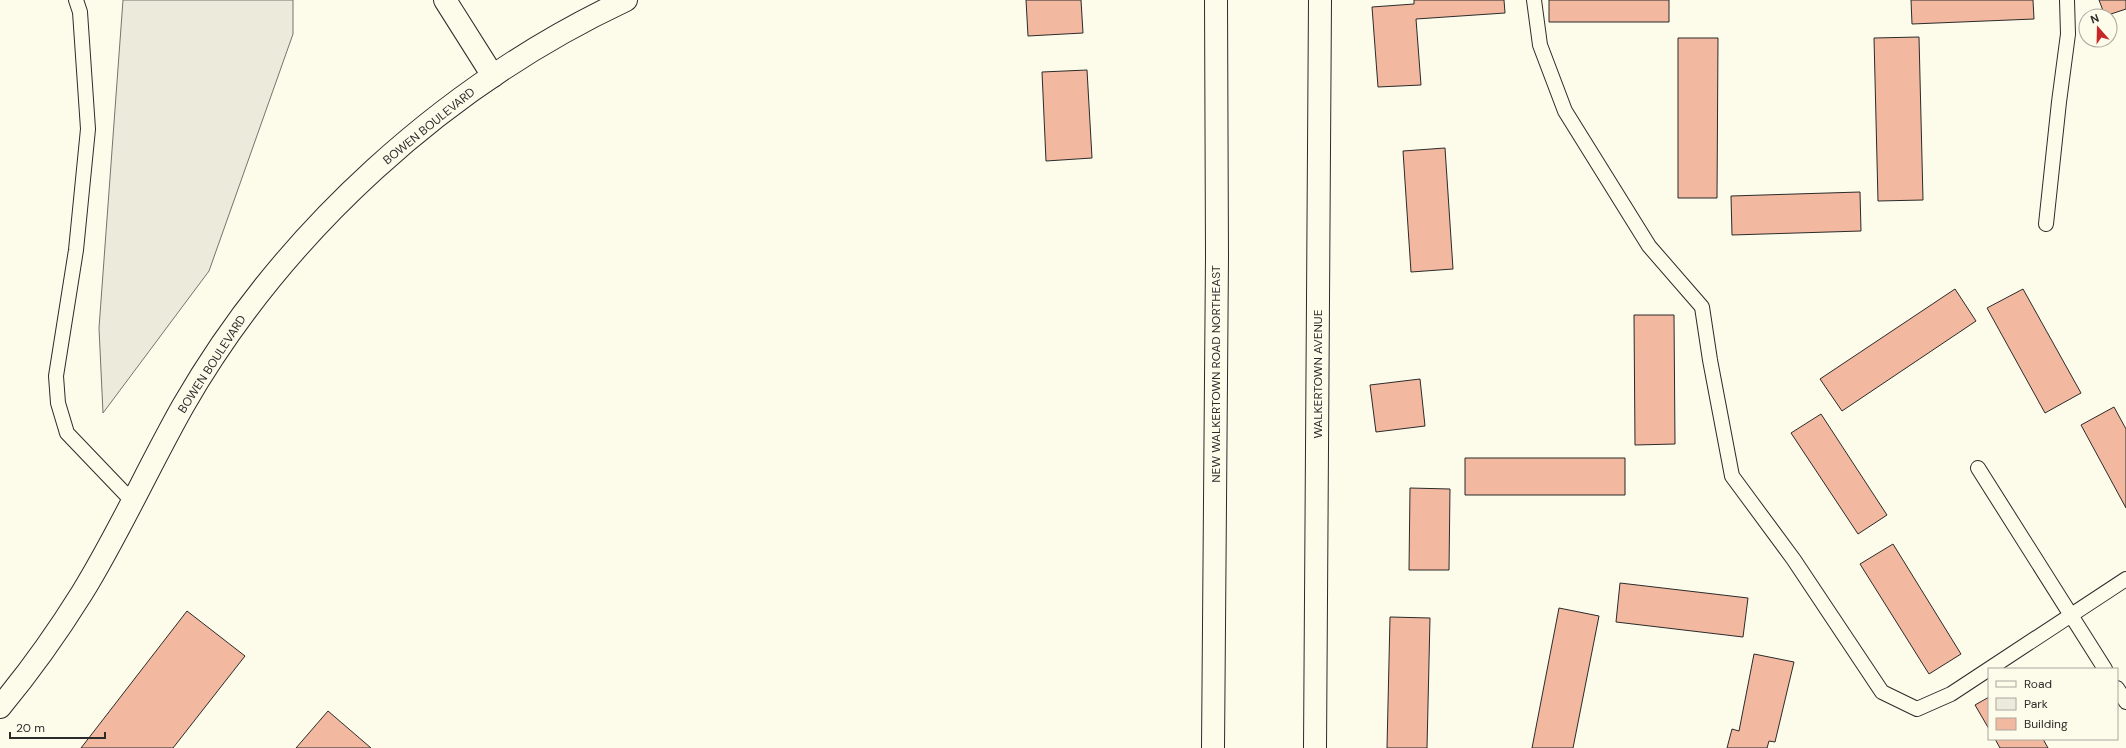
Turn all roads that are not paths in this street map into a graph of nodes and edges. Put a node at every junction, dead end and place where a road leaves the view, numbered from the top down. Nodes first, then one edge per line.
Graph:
1 (76, 0) edge
2 (445, 0) edge
3 (626, 0) edge
4 (1216, 0) edge
5 (1320, 0) edge
6 (1534, 0) edge
7 (2067, 0) edge
8 (493, 76) junction
9 (2046, 224) dead end
10 (1978, 468) dead end
11 (133, 502) junction
12 (2126, 579) edge
13 (2072, 615) junction
14 (1991, 668) edge
15 (2105, 668) edge
16 (1988, 670) edge
17 (2118, 690) edge
18 (2126, 702) edge
19 (0, 707) edge
20 (1213, 748) edge
21 (1315, 748) edge

1 - 11 lane
2 - 8 street
3 - 8 street, BOWEN BOULEVARD
4 - 20 street, NEW WALKERTOWN ROAD NORTHEAST
5 - 21 street, WALKERTOWN AVENUE
6 - 16 lane
7 - 9 lane
8 - 11 street, BOWEN BOULEVARD
10 - 13 lane
11 - 19 street, BOWEN BOULEVARD
12 - 13 lane
13 - 14 lane
13 - 15 lane
17 - 18 lane

